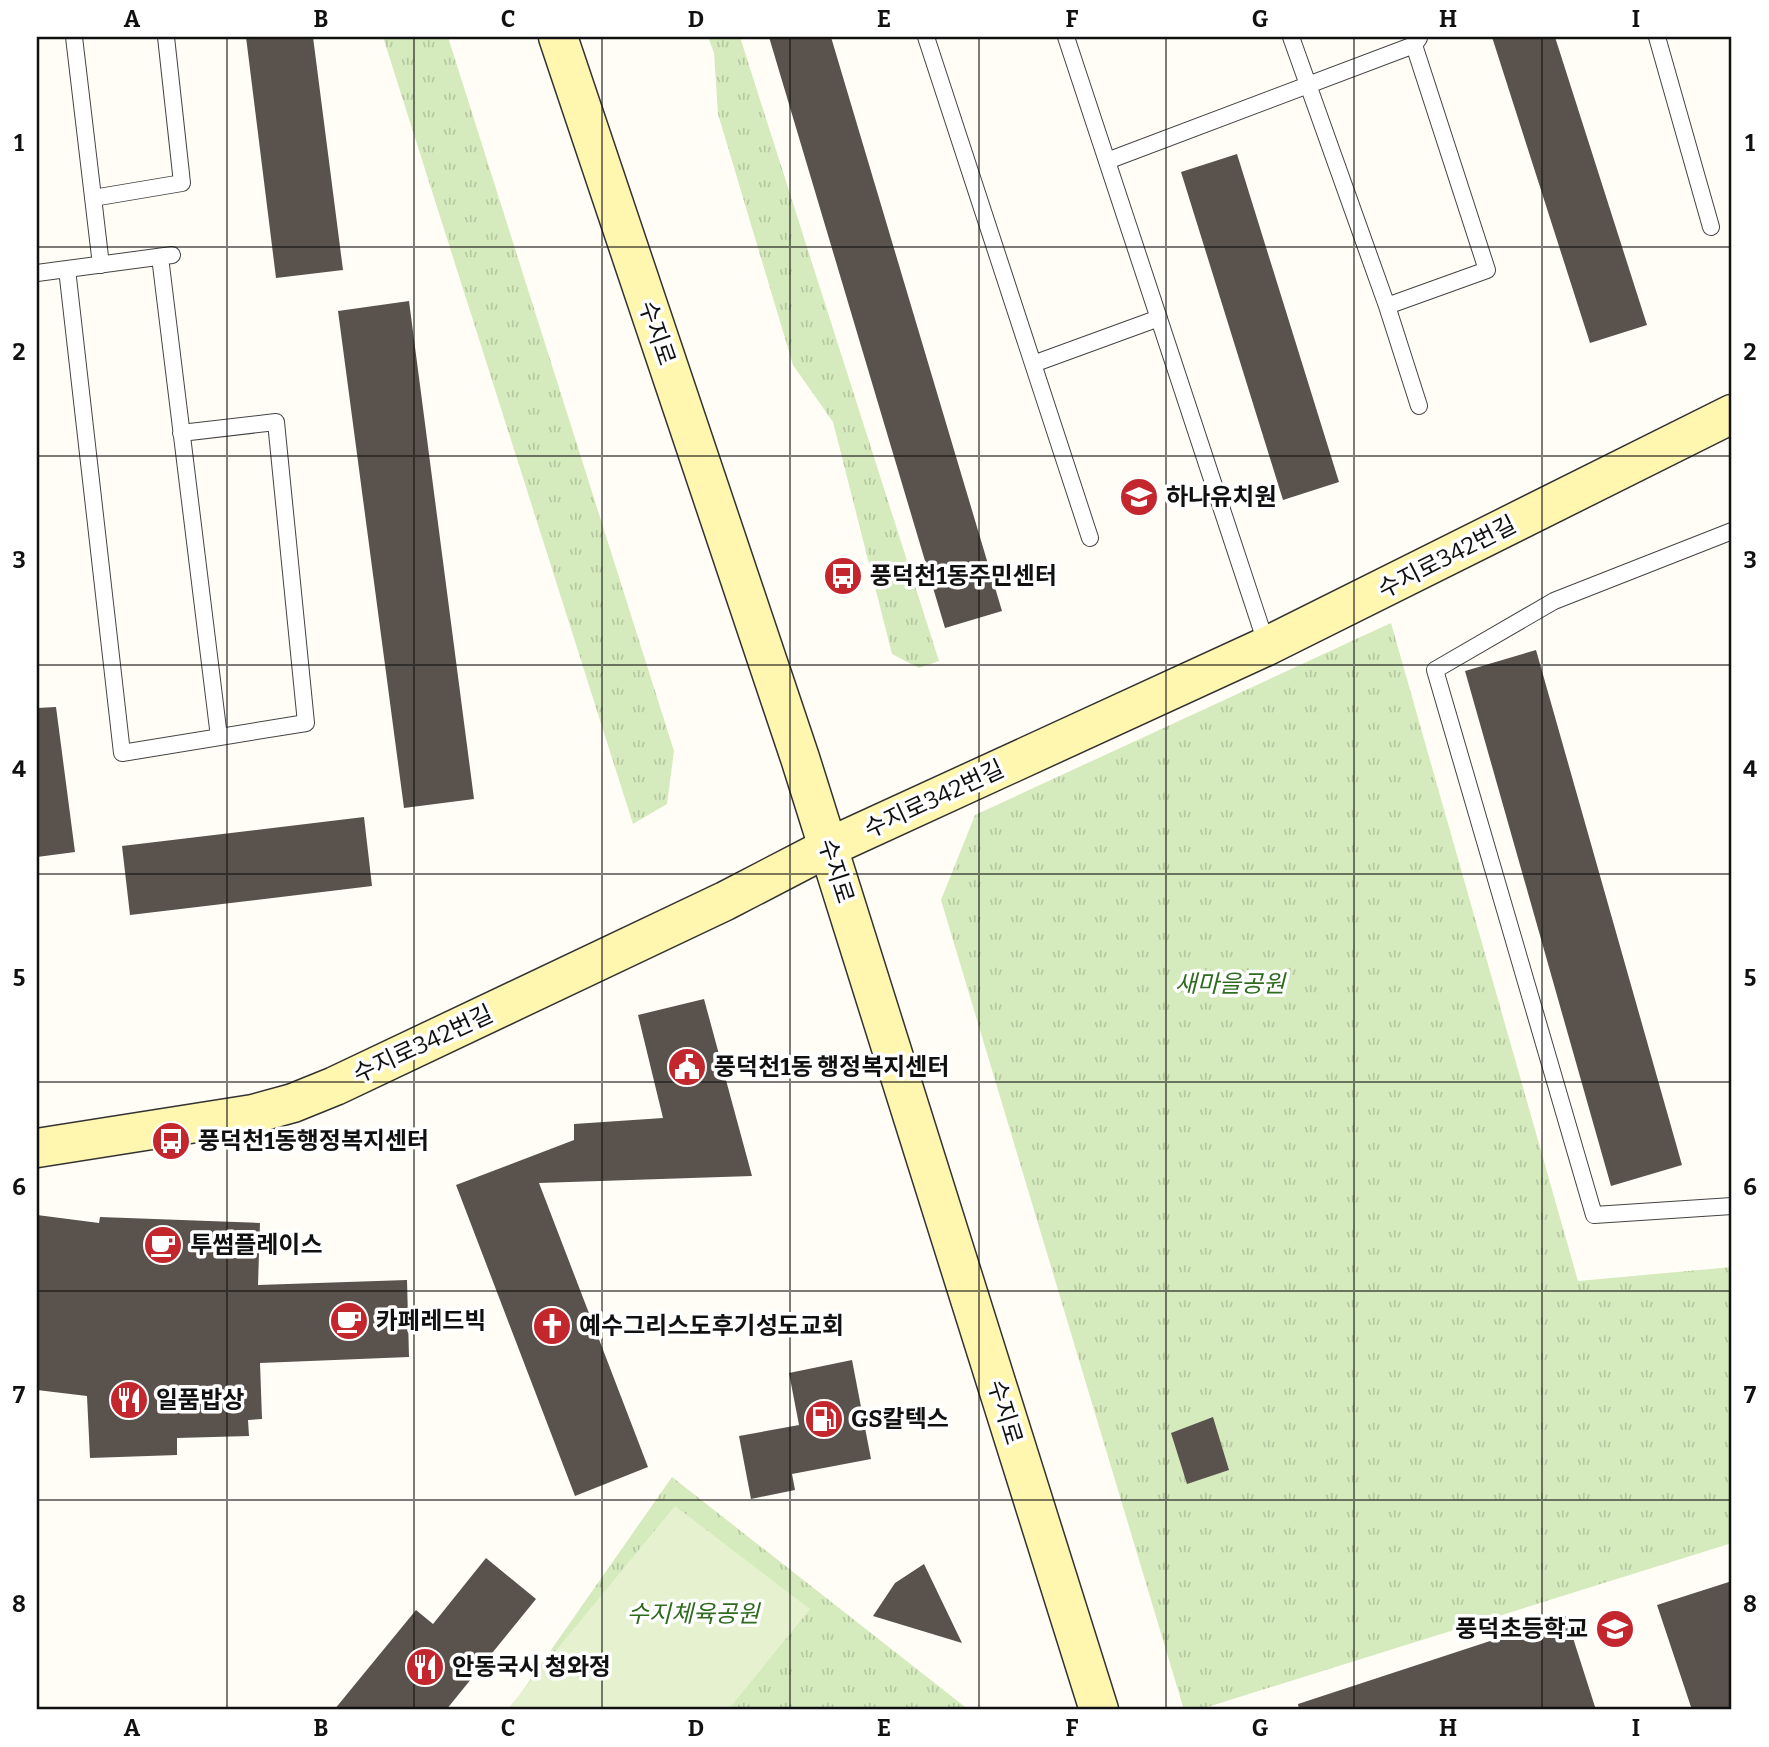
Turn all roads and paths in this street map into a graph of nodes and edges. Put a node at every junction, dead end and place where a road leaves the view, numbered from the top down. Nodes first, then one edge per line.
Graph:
1 (74, 37) edge
2 (166, 37) edge
3 (558, 37) edge
4 (926, 37) edge
5 (1066, 37) edge
6 (1291, 37) edge
7 (1657, 37) edge
8 (1417, 41) edge
9 (1307, 85) junction
10 (1107, 161) junction
11 (93, 198) junction
12 (1711, 227) dead end
13 (101, 265) junction
14 (67, 269) junction
15 (37, 273) edge
16 (1387, 306) junction
17 (1159, 318) junction
18 (1033, 364) junction
19 (1419, 406) dead end
20 (1732, 414) edge
21 (181, 433) junction
22 (1732, 531) edge
23 (1090, 538) dead end
24 (1267, 646) junction
25 (219, 737) junction
26 (827, 848) junction
27 (37, 1148) edge
28 (1732, 1206) edge
29 (1100, 1710) edge

1 - 11 lane
2 - 11 lane
3 - 26 street, 수지로
4 - 18 lane
5 - 10 lane
6 - 9 lane
7 - 12 lane
8 - 9 lane
8 - 16 lane
9 - 10 lane
9 - 16 lane
10 - 17 lane
11 - 13 lane
13 - 14 lane
13 - 21 lane
14 - 15 lane
14 - 25 lane
16 - 19 lane
17 - 18 lane
17 - 24 lane
18 - 23 lane
20 - 24 street, 수지로342번길
21 - 25 lane
21 - 25 lane
22 - 28 lane
24 - 26 street, 수지로342번길
26 - 27 street, 수지로342번길
26 - 29 street, 수지로

